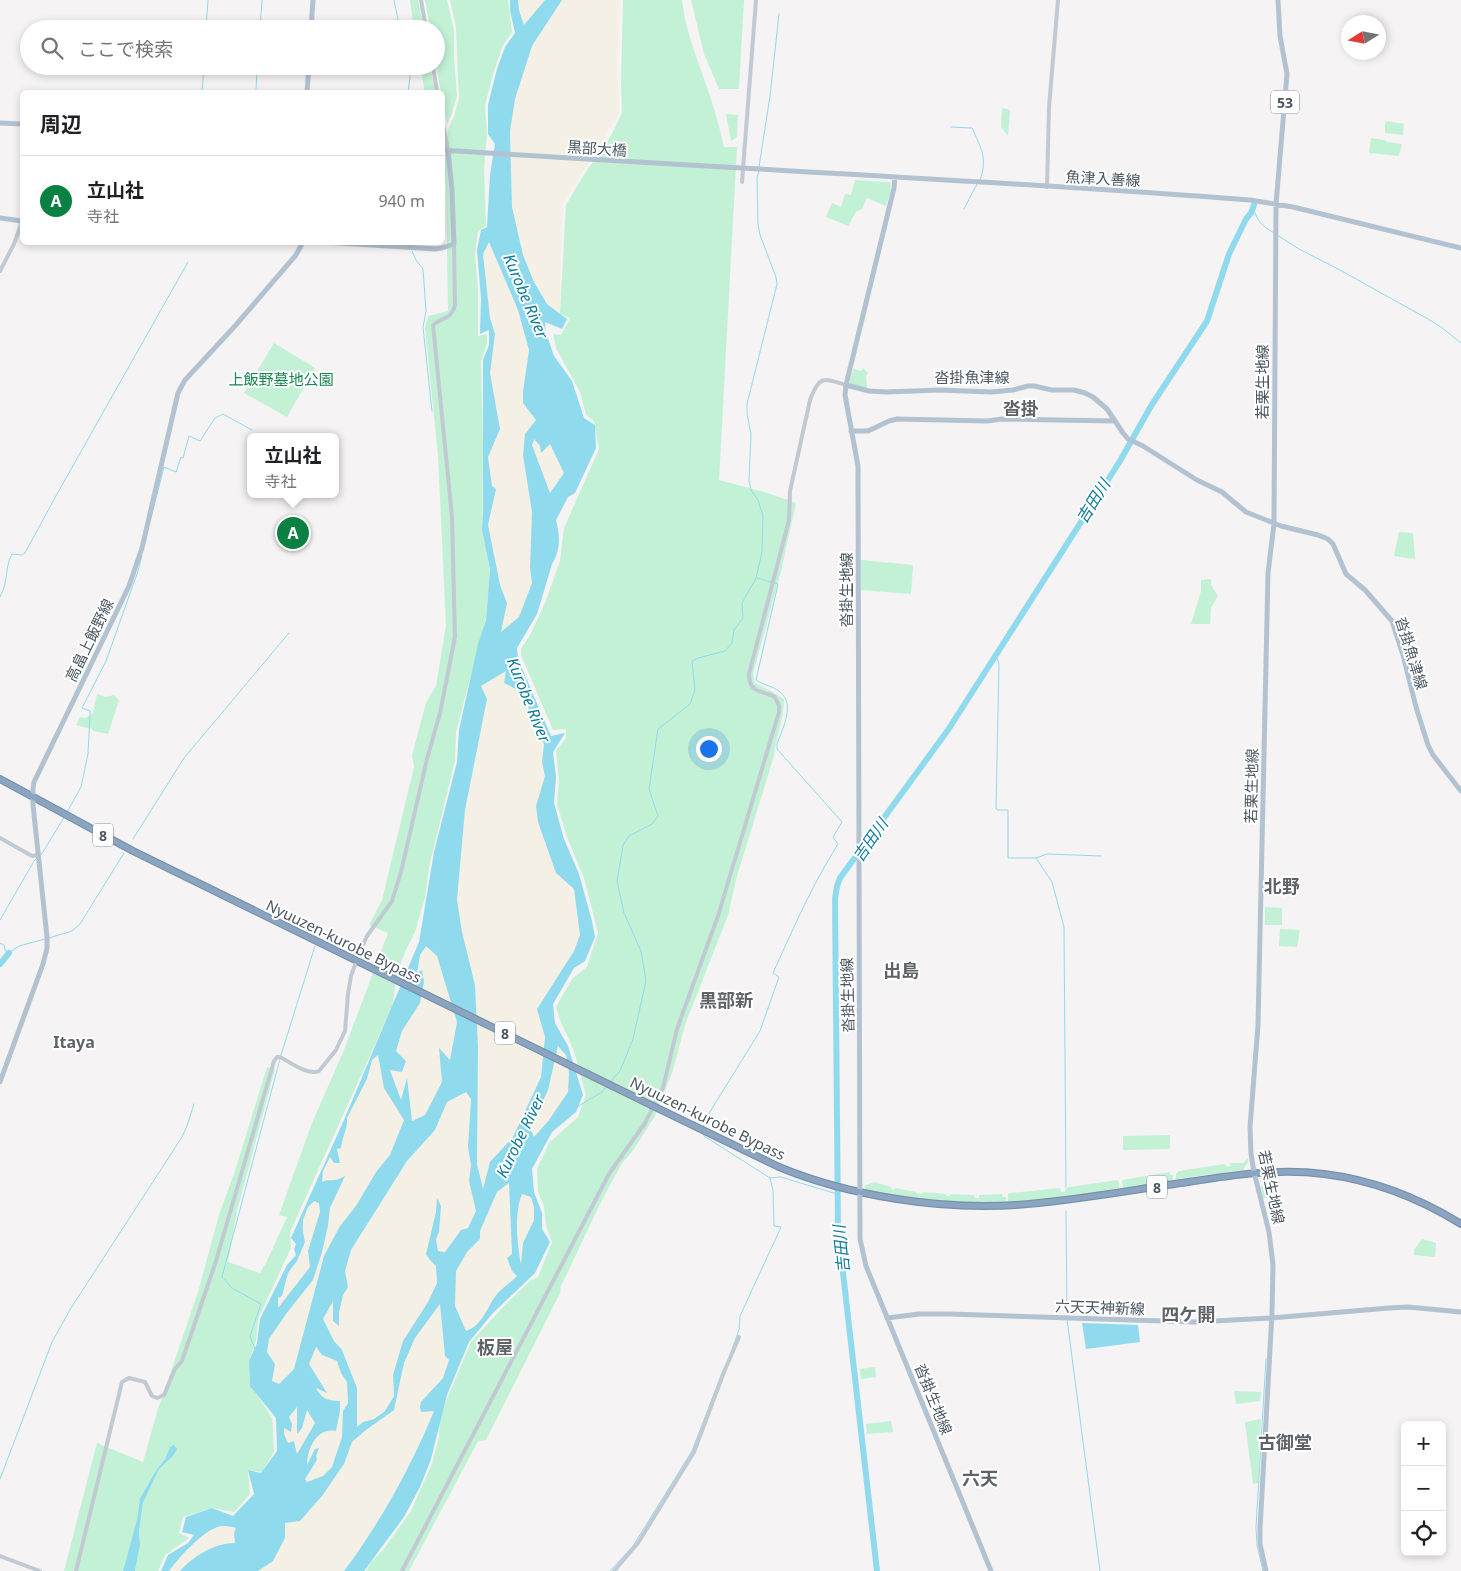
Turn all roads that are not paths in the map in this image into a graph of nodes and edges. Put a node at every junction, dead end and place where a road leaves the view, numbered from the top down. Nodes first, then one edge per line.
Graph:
1 (313, 0) edge
2 (421, 0) edge
3 (756, 0) edge
4 (1058, 0) edge
5 (1278, 0) edge
6 (312, 20) edge
7 (424, 20) edge
8 (308, 75) edge
9 (435, 75) edge
10 (307, 90) edge
11 (438, 90) edge
12 (0, 122) edge
13 (20, 124) edge
14 (445, 150) edge
15 (741, 169) junction
16 (895, 177) junction
17 (742, 182) dead end
18 (1047, 187) junction
19 (1276, 204) junction
20 (0, 218) edge
21 (20, 222) edge
22 (20, 228) edge
23 (454, 244) junction
24 (301, 245) edge
25 (372, 245) edge
26 (1461, 248) edge
27 (0, 271) edge
28 (846, 385) junction
29 (1115, 421) junction
30 (851, 431) junction
31 (1274, 524) junction
32 (0, 779) edge
33 (1461, 791) edge
34 (32, 796) junction
35 (0, 838) edge
36 (38, 855) junction
37 (360, 951) dead end
38 (354, 962) junction
39 (0, 1082) edge
40 (1254, 1172) junction
41 (860, 1192) junction
42 (1461, 1224) edge
43 (1461, 1312) edge
44 (887, 1318) junction
45 (1272, 1318) junction
46 (740, 1337) dead end
47 (0, 1556) edge
48 (40, 1571) edge
49 (76, 1571) edge
50 (402, 1571) edge
51 (614, 1571) edge
52 (991, 1571) edge
53 (1266, 1571) edge

1 - 6 main road
2 - 7 street
3 - 15 street
4 - 18 street
5 - 19 main road, 若栗生地線 / 53
8 - 10 main road
9 - 11 street
12 - 13 main road
14 - 15 main road, 黒部大橋
14 - 23 main road
15 - 16 main road, 魚津入善線
15 - 17 street
16 - 18 main road, 魚津入善線
16 - 28 main road
18 - 19 main road, 魚津入善線
19 - 26 main road, 魚津入善線
19 - 31 main road, 若栗生地線 / 53
20 - 21 main road
22 - 27 street
23 - 25 main road
23 - 37 street
24 - 34 main road, 高畠上飯野線
28 - 29 main road, 沓掛魚津線
28 - 30 main road, 沓掛生地線
28 - 50 street
29 - 30 main road
29 - 31 main road, 沓掛魚津線
30 - 41 main road, 沓掛生地線
31 - 33 main road, 沓掛魚津線
31 - 40 main road, 若栗生地線 / 53
32 - 34 highway, Nyuuzen-kurobe Bypass / 8
34 - 36 main road, 高畠上飯野線
34 - 38 highway, Nyuuzen-kurobe Bypass / 8
35 - 36 street
36 - 39 main road, 高畠上飯野線
38 - 41 highway, Nyuuzen-kurobe Bypass / 8, bridge
38 - 49 street
40 - 41 highway, Nyuuzen-kurobe Bypass / 8
40 - 42 highway, Nyuuzen-kurobe Bypass / 8
40 - 45 main road, 若栗生地線 / 53
41 - 44 main road, 沓掛生地線
43 - 45 main road, 六天天神新線
44 - 45 main road, 六天天神新線
44 - 52 main road, 沓掛生地線
45 - 53 main road, 若栗生地線 / 53
46 - 51 street
47 - 48 street

